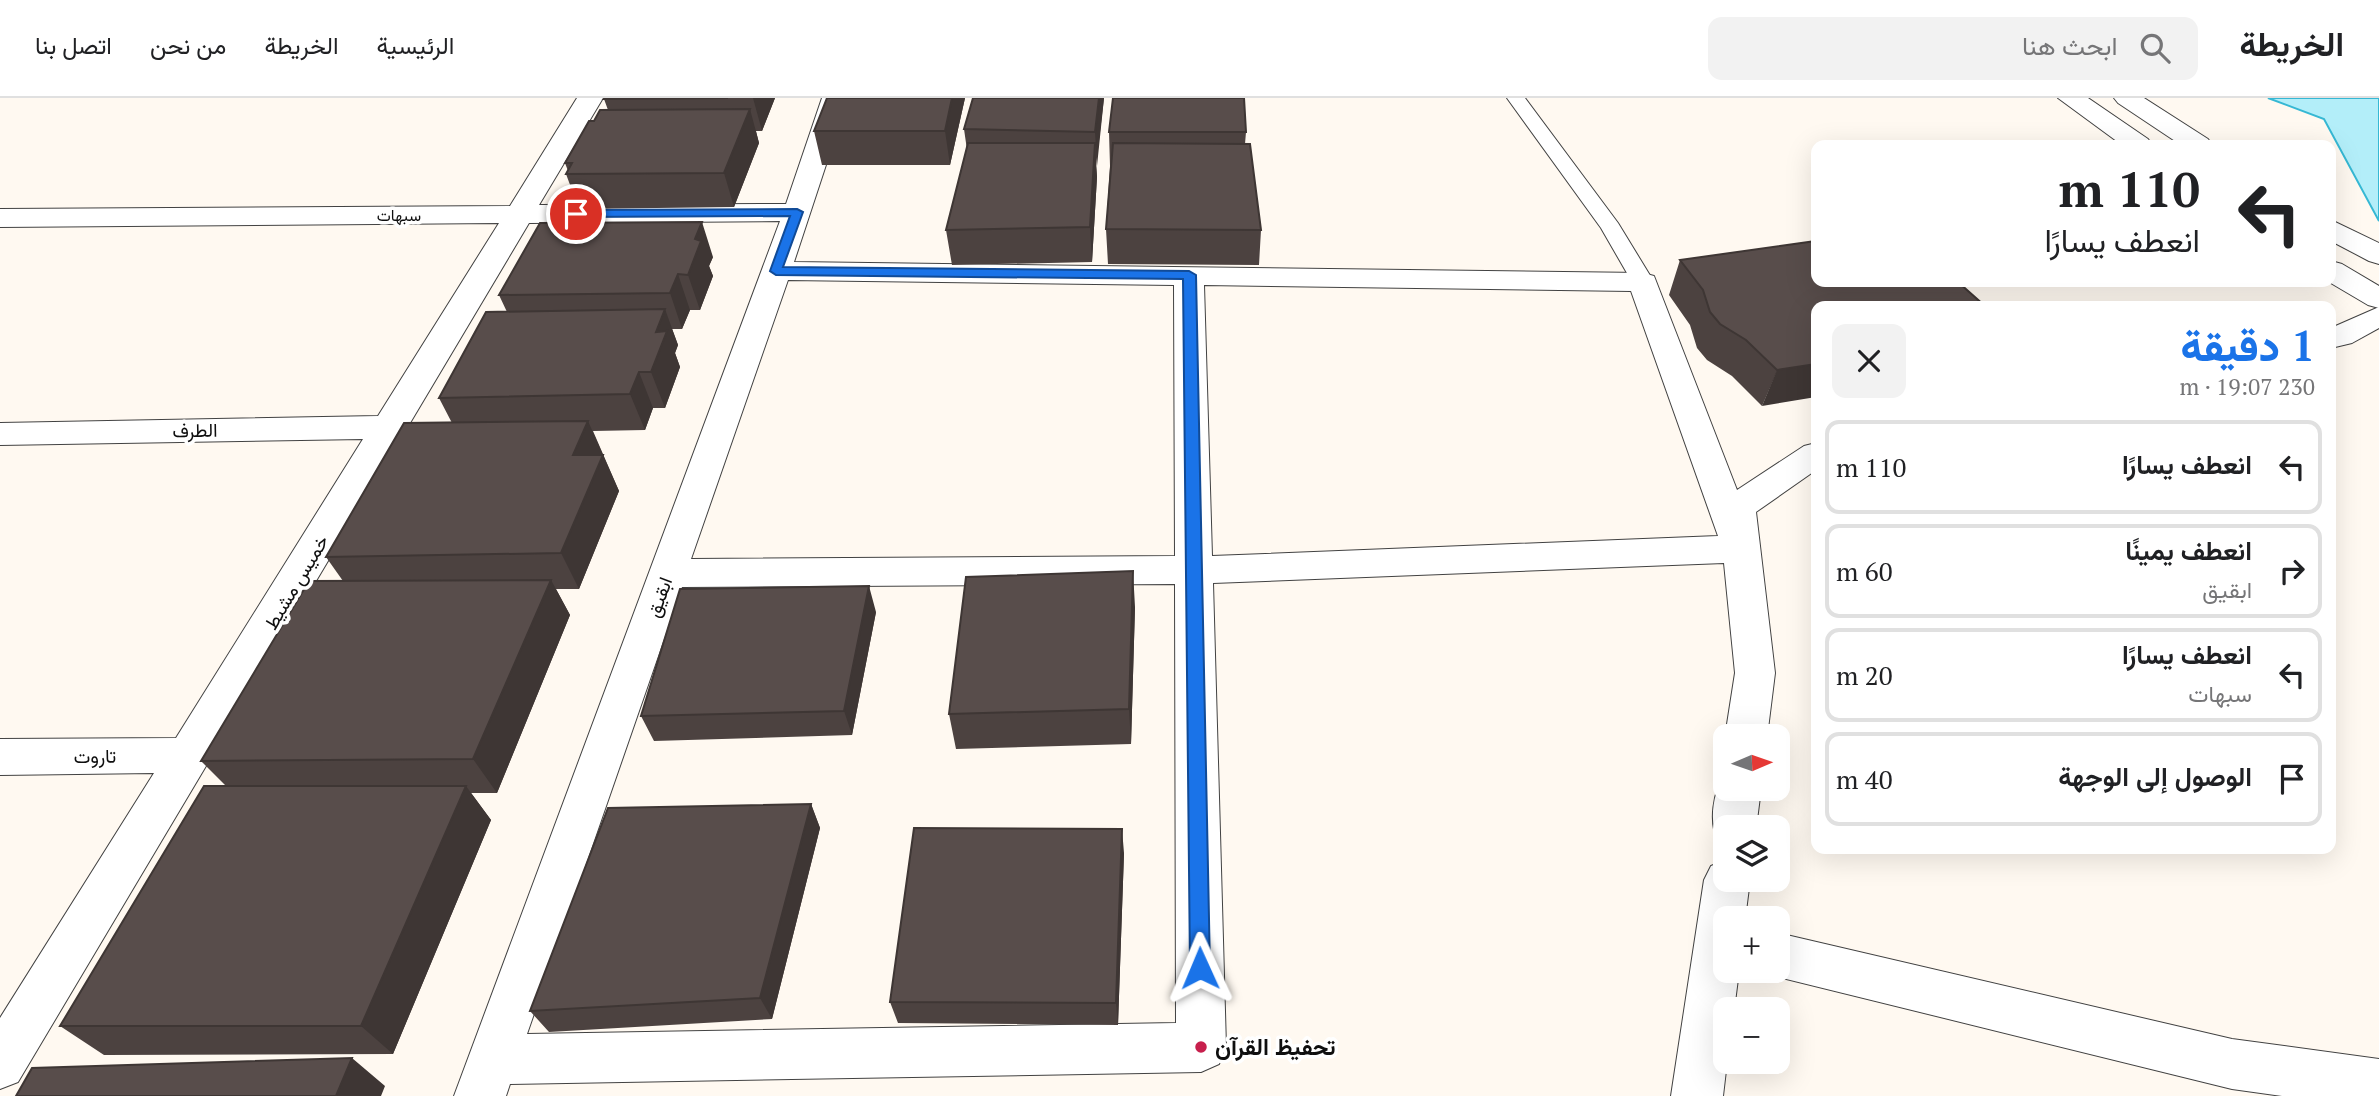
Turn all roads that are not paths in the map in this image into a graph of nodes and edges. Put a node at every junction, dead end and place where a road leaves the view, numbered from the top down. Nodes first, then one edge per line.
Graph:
1 (590, 98) edge
2 (835, 98) edge
3 (1516, 98) edge
4 (2071, 98) edge
5 (2127, 98) edge
6 (2132, 140) edge
7 (2191, 140) edge
8 (797, 212) junction
9 (521, 214) junction
10 (0, 218) edge
11 (2336, 232) edge
12 (2379, 255) edge
13 (776, 271) junction
14 (2336, 273) edge
15 (1189, 275) junction
16 (1643, 282) junction
17 (2379, 299) edge
18 (2379, 316) edge
19 (2336, 337) edge
20 (391, 427) junction
21 (0, 433) edge
22 (1811, 457) edge
23 (1741, 549) junction
24 (1194, 570) junction
25 (667, 573) junction
26 (1748, 724) edge
27 (190, 755) junction
28 (0, 757) edge
29 (1790, 959) edge
30 (1715, 983) edge
31 (0, 1064) edge
32 (487, 1077) edge
33 (2379, 1084) edge
34 (1697, 1096) edge

1 - 9 street, خميس مشيط
2 - 8 street, ابقيق
3 - 16 lane
4 - 6 street
5 - 7 street
8 - 9 street, سبهات
8 - 13 street, ابقيق
9 - 10 street, سبهات
9 - 20 street, خميس مشيط
11 - 12 street
13 - 15 street
13 - 25 street, ابقيق
14 - 17 street
15 - 16 street
15 - 24 street
16 - 23 street
18 - 19 street
20 - 21 street, الطرف
20 - 27 street, خميس مشيط
22 - 23 street
23 - 24 street
23 - 26 street
24 - 25 street
24 - 32 street
25 - 32 street, ابقيق
27 - 28 street, تاروت
27 - 31 street, خميس مشيط
29 - 33 street
30 - 34 street

